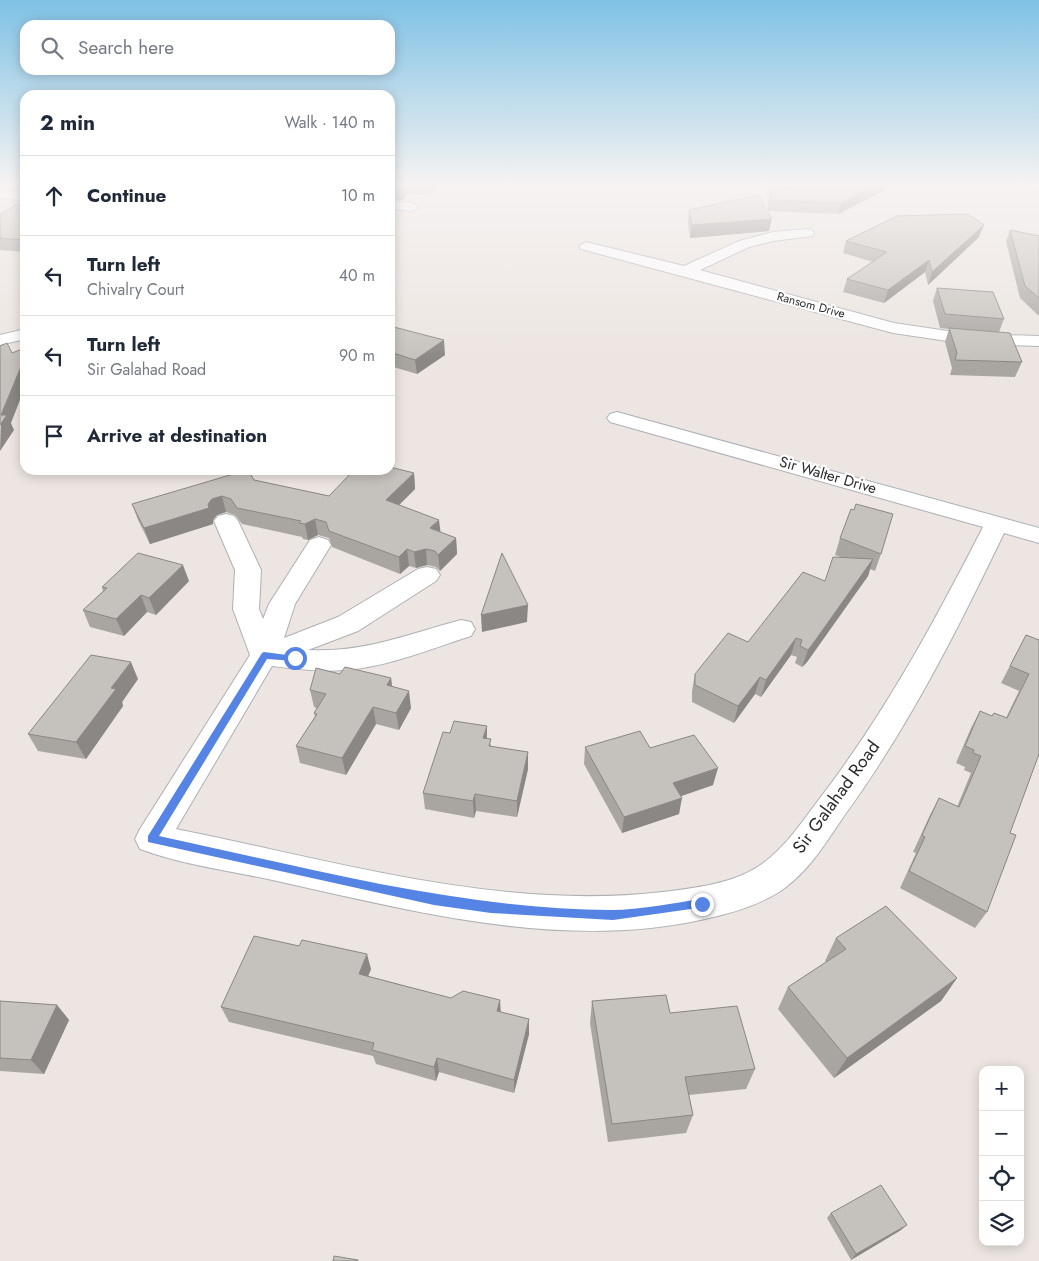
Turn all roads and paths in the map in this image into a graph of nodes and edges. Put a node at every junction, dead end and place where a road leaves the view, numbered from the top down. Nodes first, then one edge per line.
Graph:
1 (743, 243) edge
2 (586, 246) dead end
3 (686, 271) junction
4 (20, 335) edge
5 (0, 340) edge
6 (1039, 341) edge
7 (617, 418) dead end
8 (226, 521) dead end
9 (996, 524) junction
10 (1039, 536) edge
11 (319, 545) dead end
12 (427, 575) dead end
13 (461, 629) dead end
14 (264, 655) junction

1 - 3 street
2 - 3 street, Ransom Drive
3 - 6 street, Ransom Drive
4 - 5 street
7 - 9 street, Sir Walter Drive
8 - 14 street
9 - 10 street, Sir Walter Drive
9 - 14 street, Sir Galahad Road
11 - 14 street
12 - 14 street
13 - 14 street

